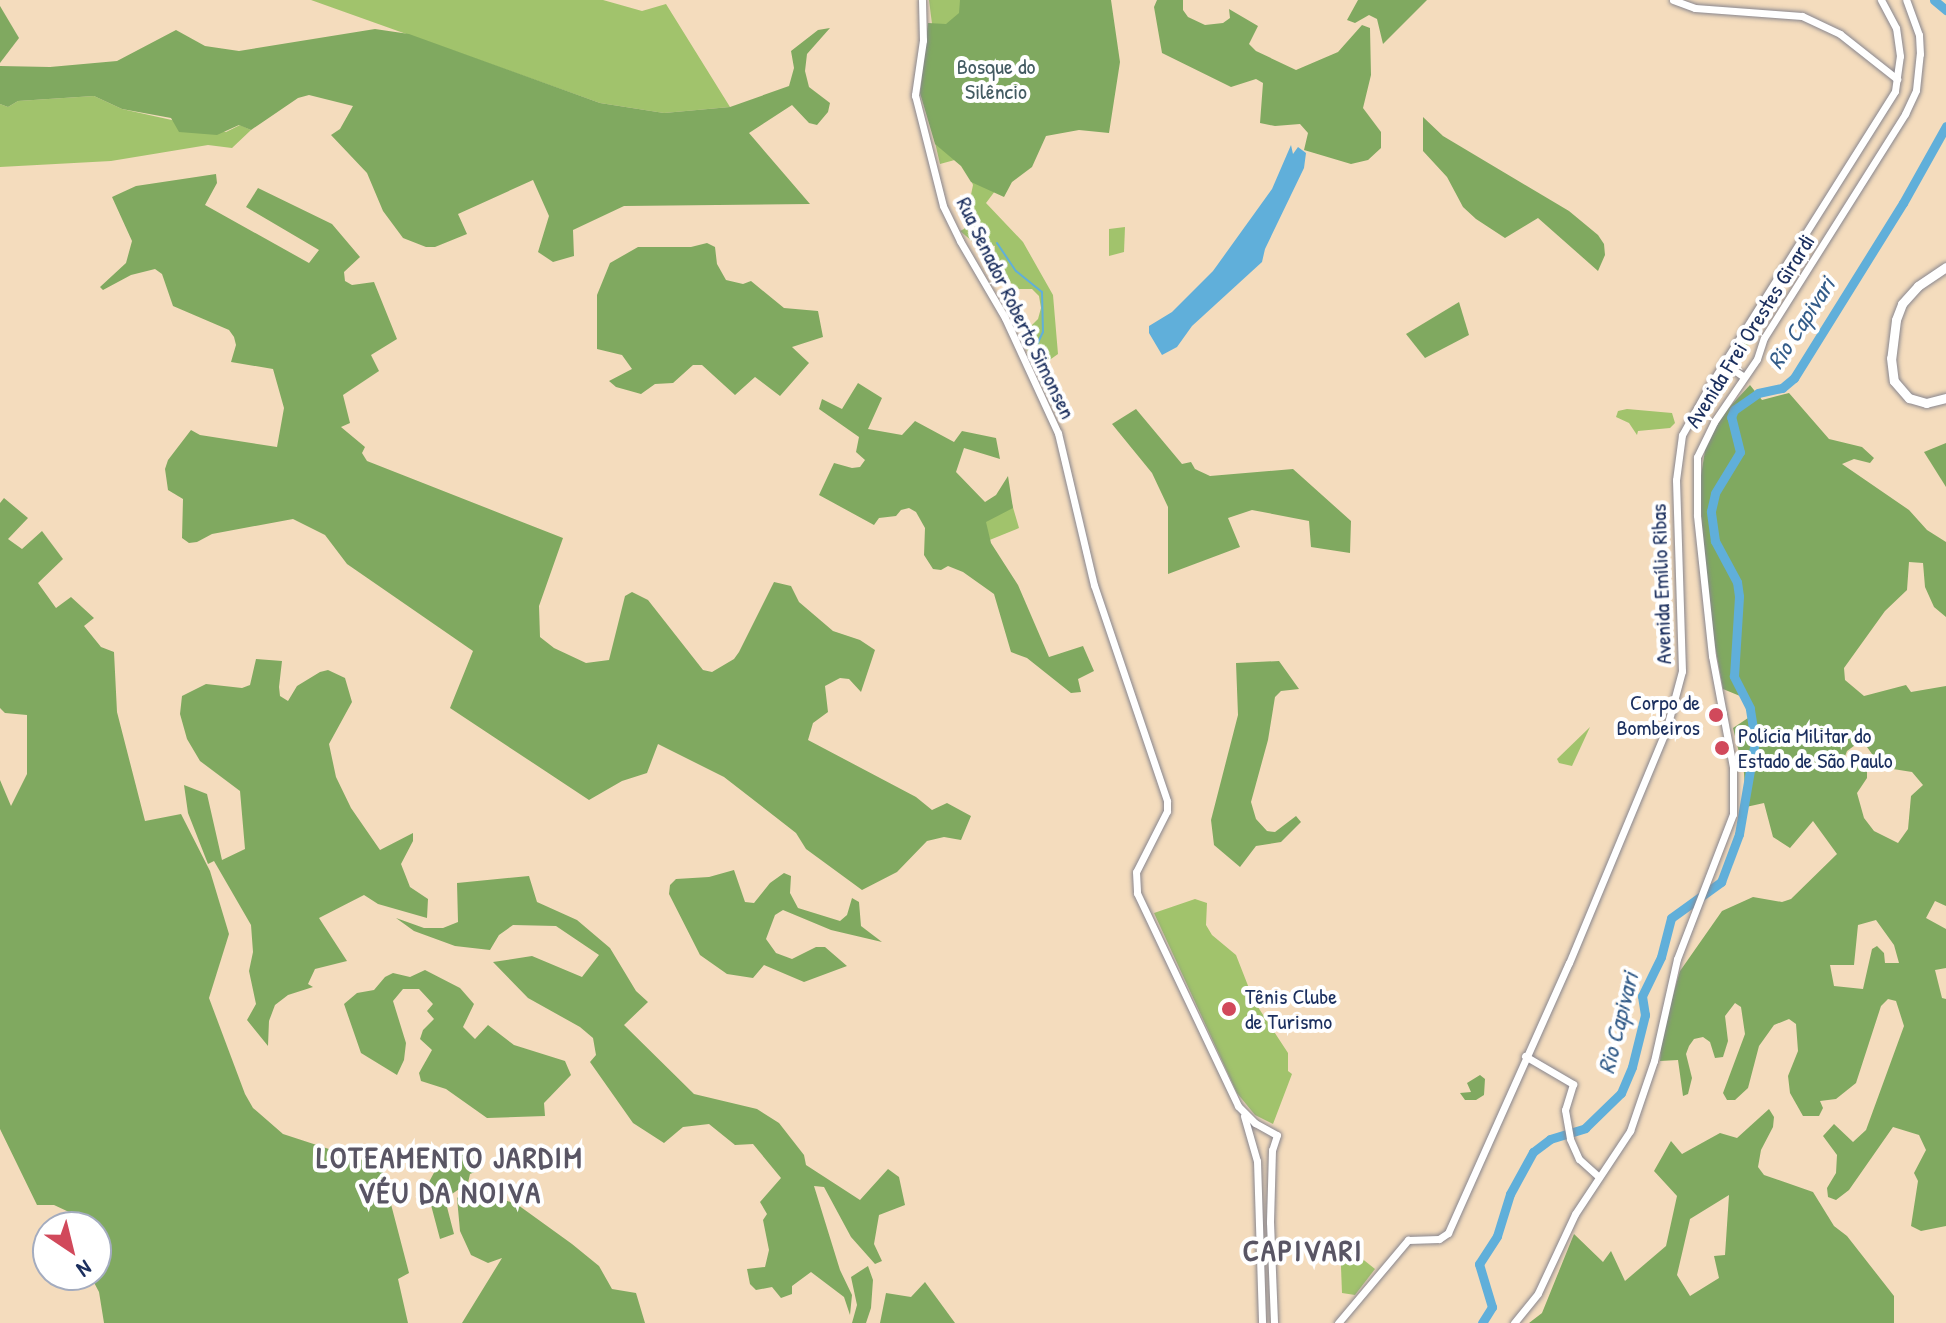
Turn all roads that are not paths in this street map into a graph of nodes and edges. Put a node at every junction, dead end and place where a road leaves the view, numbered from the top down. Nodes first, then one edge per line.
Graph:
1 (922, 0) edge
2 (1673, 0) edge
3 (1881, 0) edge
4 (1906, 0) edge
5 (1900, 56) junction
6 (1880, 62) junction
7 (1898, 79) junction
8 (1946, 267) edge
9 (1746, 327) junction
10 (1764, 338) junction
11 (1727, 358) junction
12 (1744, 377) junction
13 (1946, 398) edge
14 (1525, 1056) junction
15 (1243, 1114) junction
16 (1270, 1132) junction
17 (1252, 1139) junction
18 (1598, 1176) junction
19 (1262, 1323) edge
20 (1274, 1323) edge
21 (1338, 1323) edge
22 (1514, 1323) edge

1 - 15 street, Rua Senador Roberto Simonsen
2 - 6 street
3 - 5 street
4 - 10 street, Avenida Frei Orestes Girardi
5 - 6 street
5 - 7 street
6 - 7 street
7 - 9 street, Avenida Emílio Ribas
8 - 13 main road
9 - 10 street
9 - 11 street, Avenida Emílio Ribas
10 - 12 street, Avenida Frei Orestes Girardi
11 - 12 street
11 - 14 street, Avenida Emílio Ribas
12 - 18 street, Avenida Frei Orestes Girardi
14 - 18 street
14 - 21 street, Avenida Emílio Ribas
15 - 16 street
15 - 17 street
16 - 17 street
16 - 20 street
17 - 19 street
18 - 22 street, Avenida Frei Orestes Girardi

